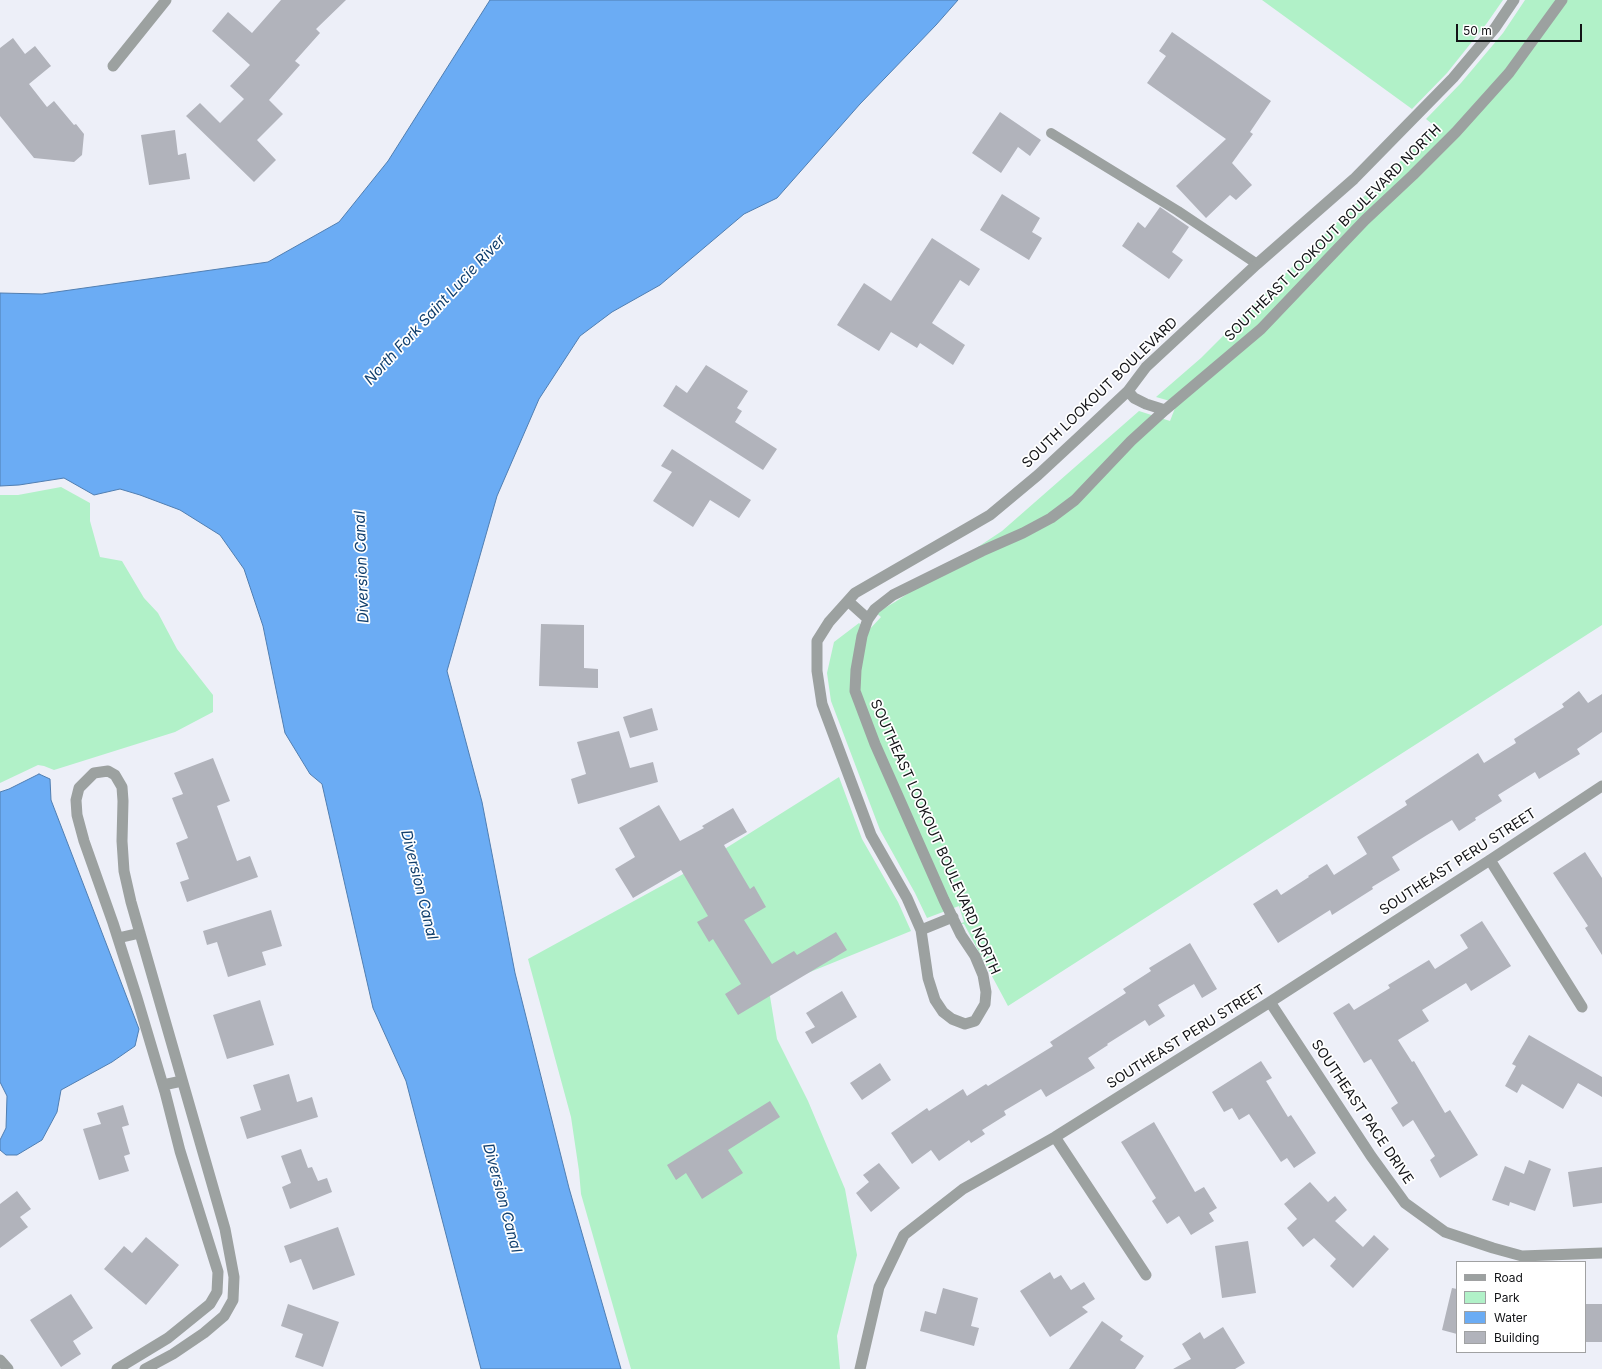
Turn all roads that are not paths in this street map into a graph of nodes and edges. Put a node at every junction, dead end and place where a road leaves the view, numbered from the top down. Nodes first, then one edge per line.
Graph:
1 (166, 0) edge
2 (1514, 0) edge
3 (1562, 0) edge
4 (113, 66) dead end
5 (1051, 133) dead end
6 (1257, 264) junction
7 (1128, 391) junction
8 (1165, 410) junction
9 (848, 601) junction
10 (868, 619) junction
11 (1602, 786) edge
12 (1490, 860) junction
13 (953, 917) junction
14 (921, 930) junction
15 (140, 932) junction
16 (118, 938) junction
17 (1270, 1002) junction
18 (1582, 1007) dead end
19 (182, 1081) junction
20 (163, 1085) junction
21 (1055, 1137) junction
22 (1602, 1253) edge
23 (1146, 1275) dead end
24 (218, 1277) junction
25 (234, 1277) junction
26 (139, 1356) junction
27 (0, 1360) edge
28 (146, 1368) edge
29 (8, 1369) edge
30 (117, 1369) edge
31 (860, 1369) edge

1 - 4 street
2 - 6 street, SOUTH LOOKOUT BOULEVARD
3 - 8 street, SOUTHEAST LOOKOUT BOULEVARD NORTH
5 - 6 lane
6 - 7 street, SOUTH LOOKOUT BOULEVARD
7 - 8 street
7 - 9 street, SOUTH LOOKOUT BOULEVARD
8 - 10 street, SOUTHEAST LOOKOUT BOULEVARD NORTH
9 - 10 street
9 - 14 street, SOUTH LOOKOUT BOULEVARD
10 - 13 street, SOUTHEAST LOOKOUT BOULEVARD NORTH
11 - 12 street, SOUTHEAST PERU STREET
12 - 17 street, SOUTHEAST PERU STREET
12 - 18 street
13 - 14 street
13 - 14 street, SOUTHEAST LOOKOUT BOULEVARD NORTH
15 - 16 street
15 - 16 street
15 - 19 street
16 - 20 street
17 - 21 street, SOUTHEAST PERU STREET
17 - 22 street, SOUTHEAST PACE DRIVE
19 - 20 street
19 - 25 street
20 - 24 street
21 - 23 street
21 - 31 street, SOUTHEAST PERU STREET
24 - 25 street
24 - 26 street
25 - 28 street
26 - 28 street
26 - 30 street
27 - 29 street

